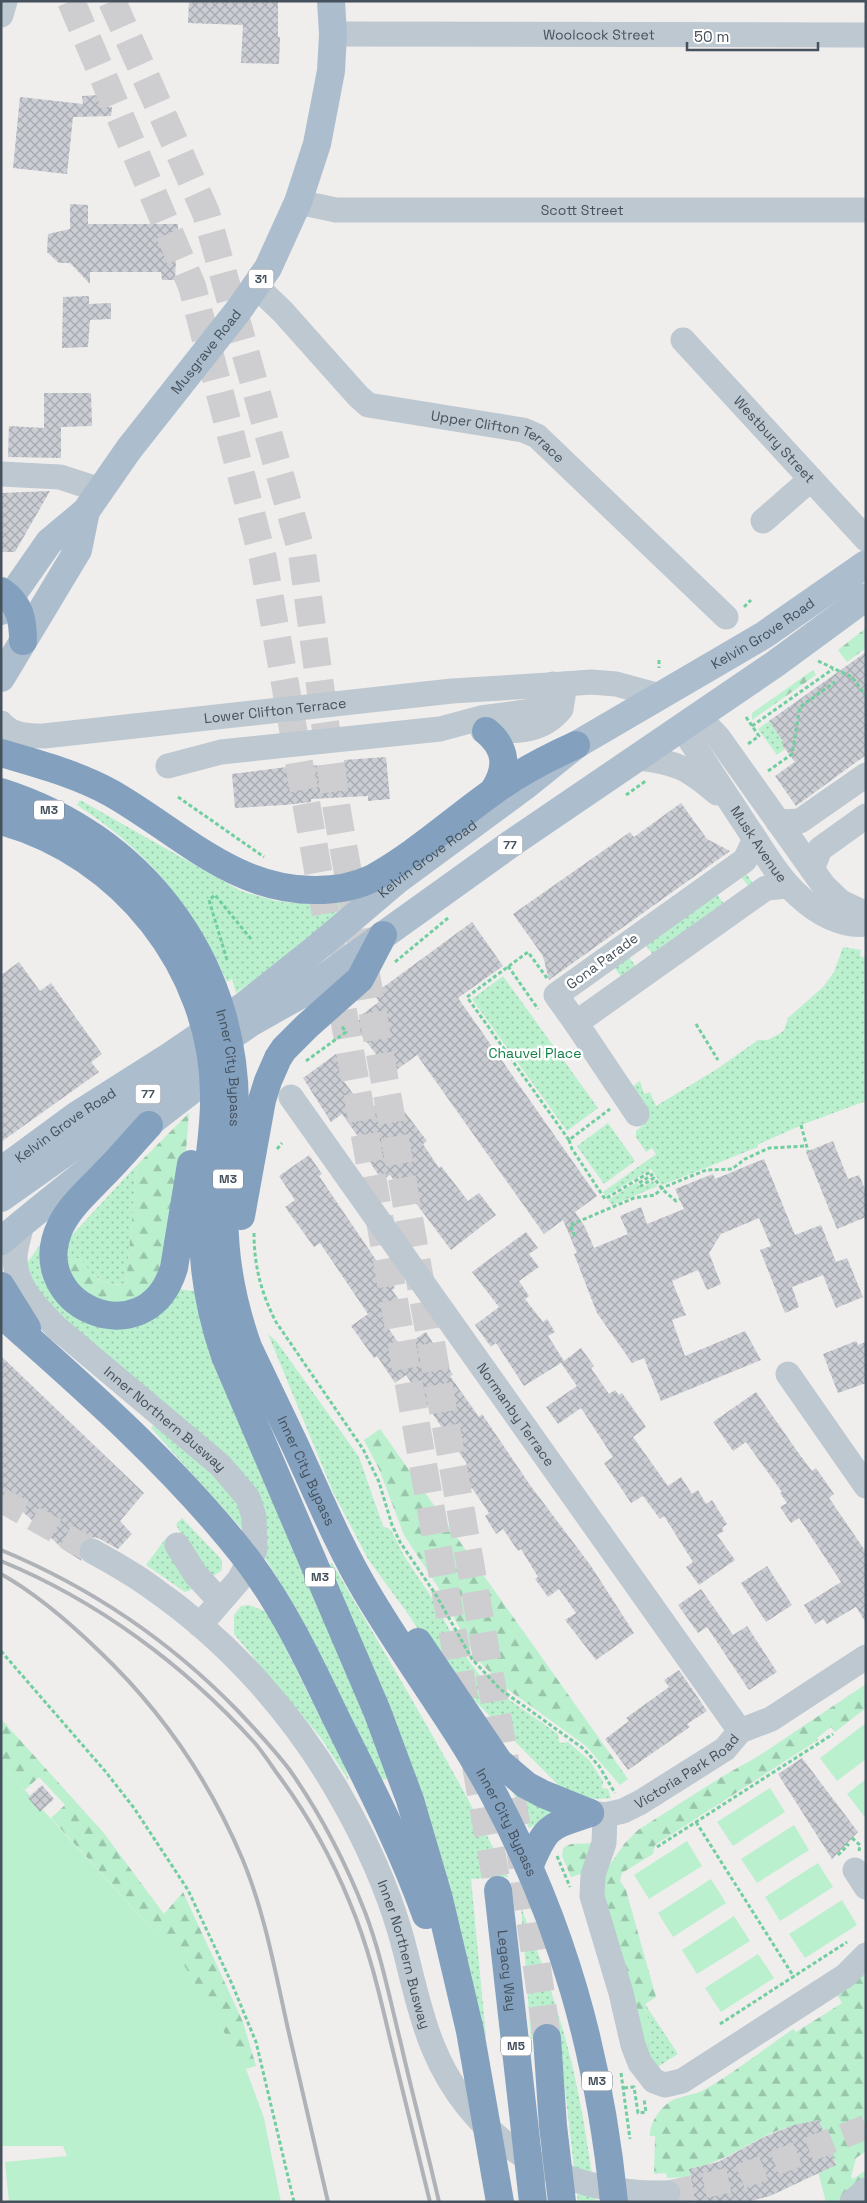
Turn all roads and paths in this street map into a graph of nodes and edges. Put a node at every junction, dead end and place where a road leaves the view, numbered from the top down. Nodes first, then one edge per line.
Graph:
1 (5, 1) edge
2 (332, 1) edge
3 (1, 15) edge
4 (333, 34) junction
5 (866, 35) edge
6 (298, 202) junction
7 (866, 210) edge
8 (256, 286) junction
9 (683, 340) dead end
10 (1, 474) edge
11 (811, 479) junction
12 (93, 500) junction
13 (763, 521) dead end
14 (866, 539) edge
15 (866, 564) edge
16 (866, 597) edge
17 (4, 600) edge
18 (752, 600) dead end
19 (734, 613) joint
20 (23, 641) junction
21 (659, 660) dead end
22 (818, 662) dead end
23 (659, 668) dead end
24 (834, 668) junction
25 (1, 678) edge
26 (835, 682) dead end
27 (559, 684) junction
28 (660, 696) junction
29 (866, 696) edge
30 (746, 717) dead end
31 (690, 722) junction
32 (1, 723) edge
33 (752, 726) junction
34 (440, 729) junction
35 (486, 731) junction
36 (576, 746) junction
37 (746, 746) dead end
38 (1, 753) edge
39 (168, 766) dead end
40 (646, 768) junction
41 (1, 771) edge
42 (765, 773) dead end
43 (866, 775) edge
44 (494, 790) junction
45 (1, 792) edge
46 (625, 796) dead end
47 (178, 797) dead end
48 (737, 812) junction
49 (866, 816) edge
50 (1, 821) edge
51 (778, 822) junction
52 (755, 838) junction
53 (270, 861) dead end
54 (218, 864) junction
55 (812, 869) junction
56 (788, 886) junction
57 (169, 908) junction
58 (866, 914) edge
59 (452, 915) dead end
60 (866, 924) edge
61 (383, 935) junction
62 (251, 939) dead end
63 (393, 963) dead end
64 (508, 966) junction
65 (229, 968) dead end
66 (550, 982) dead end
67 (300, 996) junction
68 (198, 1000) junction
69 (541, 1013) dead end
70 (576, 1023) junction
71 (696, 1024) dead end
72 (339, 1026) dead end
73 (718, 1060) dead end
74 (304, 1062) dead end
75 (291, 1097) dead end
76 (605, 1102) dead end
77 (637, 1114) dead end
78 (215, 1119) junction
79 (148, 1125) junction
80 (801, 1126) dead end
81 (570, 1140) junction
82 (282, 1143) dead end
83 (806, 1146) junction
84 (808, 1151) dead end
85 (274, 1152) dead end
86 (1, 1170) edge
87 (662, 1188) junction
88 (1, 1198) edge
89 (680, 1200) dead end
90 (22, 1223) junction
91 (254, 1228) dead end
92 (575, 1236) dead end
93 (1, 1241) edge
94 (226, 1252) junction
95 (1, 1286) edge
96 (1, 1314) edge
97 (43, 1352) junction
98 (788, 1374) dead end
99 (866, 1486) edge
100 (176, 1545) dead end
101 (92, 1551) tunnel mouth
102 (249, 1563) junction
103 (366, 1592) junction
104 (220, 1601) junction
105 (200, 1625) junction
106 (1, 1651) edge
107 (866, 1657) edge
108 (740, 1731) junction
109 (833, 1734) dead end
110 (604, 1807) junction
111 (696, 1822) junction
112 (852, 1838) dead end
113 (856, 1841) dead end
114 (657, 1847) dead end
115 (529, 1867) junction
116 (498, 1890) tunnel mouth
117 (858, 1948) edge
118 (794, 1977) junction
119 (720, 2024) dead end
120 (470, 2031) junction
121 (547, 2038) tunnel mouth
122 (640, 2081) junction
123 (638, 2109) dead end
124 (866, 2190) edge
125 (668, 2193) tunnel mouth
126 (294, 2202) edge
127 (500, 2202) edge
128 (533, 2202) edge
129 (562, 2202) edge
130 (614, 2202) edge
131 (852, 2202) edge

1 - 3 street
2 - 4 main road, Musgrave Road / 31
4 - 5 street, Woolcock Street
4 - 6 main road, Musgrave Road / 31
6 - 7 street, Scott Street
6 - 8 main road, Musgrave Road / 31
8 - 12 main road, Musgrave Road / 31
8 - 19 street, Upper Clifton Terrace
9 - 11 street, Westbury Street
10 - 12 street
11 - 13 street
11 - 14 street, Westbury Street
12 - 17 main road, Musgrave Road / 31
12 - 20 main road, Musgrave Road / 31
15 - 28 main road, Kelvin Grove Road / 77
16 - 31 main road, Kelvin Grove Road / 77
17 - 20 highway
18 - 19 path
20 - 25 main road, Musgrave Road / 31
21 - 23 path
22 - 24 path
24 - 29 path
24 - 33 path
26 - 42 path
27 - 28 street, Lower Clifton Terrace
27 - 32 street, Lower Clifton Terrace
27 - 34 street
27 - 35 street
28 - 31 main road
28 - 36 main road, Kelvin Grove Road / 77
30 - 33 path
31 - 40 main road, Kelvin Grove Road / 77
31 - 48 street, Musk Avenue
31 - 51 street, Musk Avenue
33 - 37 path
34 - 35 street
34 - 39 street
35 - 44 highway
36 - 44 highway
36 - 86 main road, Kelvin Grove Road / 77
38 - 54 highway
40 - 46 path
40 - 48 street
40 - 61 main road, Kelvin Grove Road / 77
41 - 54 highway
41 - 57 highway
43 - 51 street
44 - 54 highway
45 - 57 highway, Inner City Bypass / M3
47 - 53 path
48 - 52 street, Musk Avenue
49 - 55 street
50 - 68 highway, M3
51 - 55 street, Musk Avenue
52 - 56 street, Musk Avenue
52 - 70 street, Gona Parade
55 - 58 street, Musk Avenue
56 - 60 street, Musk Avenue
56 - 70 street
57 - 68 highway, Inner City Bypass / M3
59 - 63 path
61 - 67 main road, Kelvin Grove Road / 77
61 - 94 highway
62 - 65 path
64 - 66 path
64 - 69 path
64 - 81 path
67 - 79 main road, Kelvin Grove Road
67 - 88 main road, Kelvin Grove Road / 77
68 - 78 highway
68 - 78 highway, Inner City Bypass / M3
70 - 77 street
71 - 73 path
72 - 74 path
75 - 108 street, Normanby Terrace
76 - 81 path
78 - 79 highway
78 - 94 highway, Inner City Bypass / M3
78 - 120 highway, Inner City Bypass / M3
79 - 90 main road, Kelvin Grove Road
80 - 83 path
81 - 87 path
82 - 85 path
83 - 84 path
83 - 87 path
87 - 89 path
87 - 92 path
90 - 93 main road, Kelvin Grove Road
90 - 102 street, Inner Northern Busway
91 - 110 path
94 - 103 highway, Inner City Bypass / M3
95 - 97 highway
96 - 97 highway
97 - 102 highway
98 - 99 street
100 - 104 street
101 - 105 street, Inner Northern Busway
102 - 104 street, Inner Northern Busway
102 - 120 highway
103 - 110 highway
103 - 115 highway, Inner City Bypass / M3
104 - 105 street, Inner Northern Busway
105 - 125 street, Inner Northern Busway
106 - 126 path
107 - 108 street, Victoria Park Road
108 - 110 street, Victoria Park Road
109 - 111 path
110 - 115 highway
110 - 122 street
111 - 114 path
111 - 118 path
112 - 113 path
115 - 130 highway, Inner City Bypass / M3
116 - 128 highway, Legacy Way / M5
117 - 118 path
117 - 122 street
118 - 119 path
120 - 127 highway, Inner City Bypass / M3
121 - 129 highway, M5
122 - 123 path
124 - 131 street

